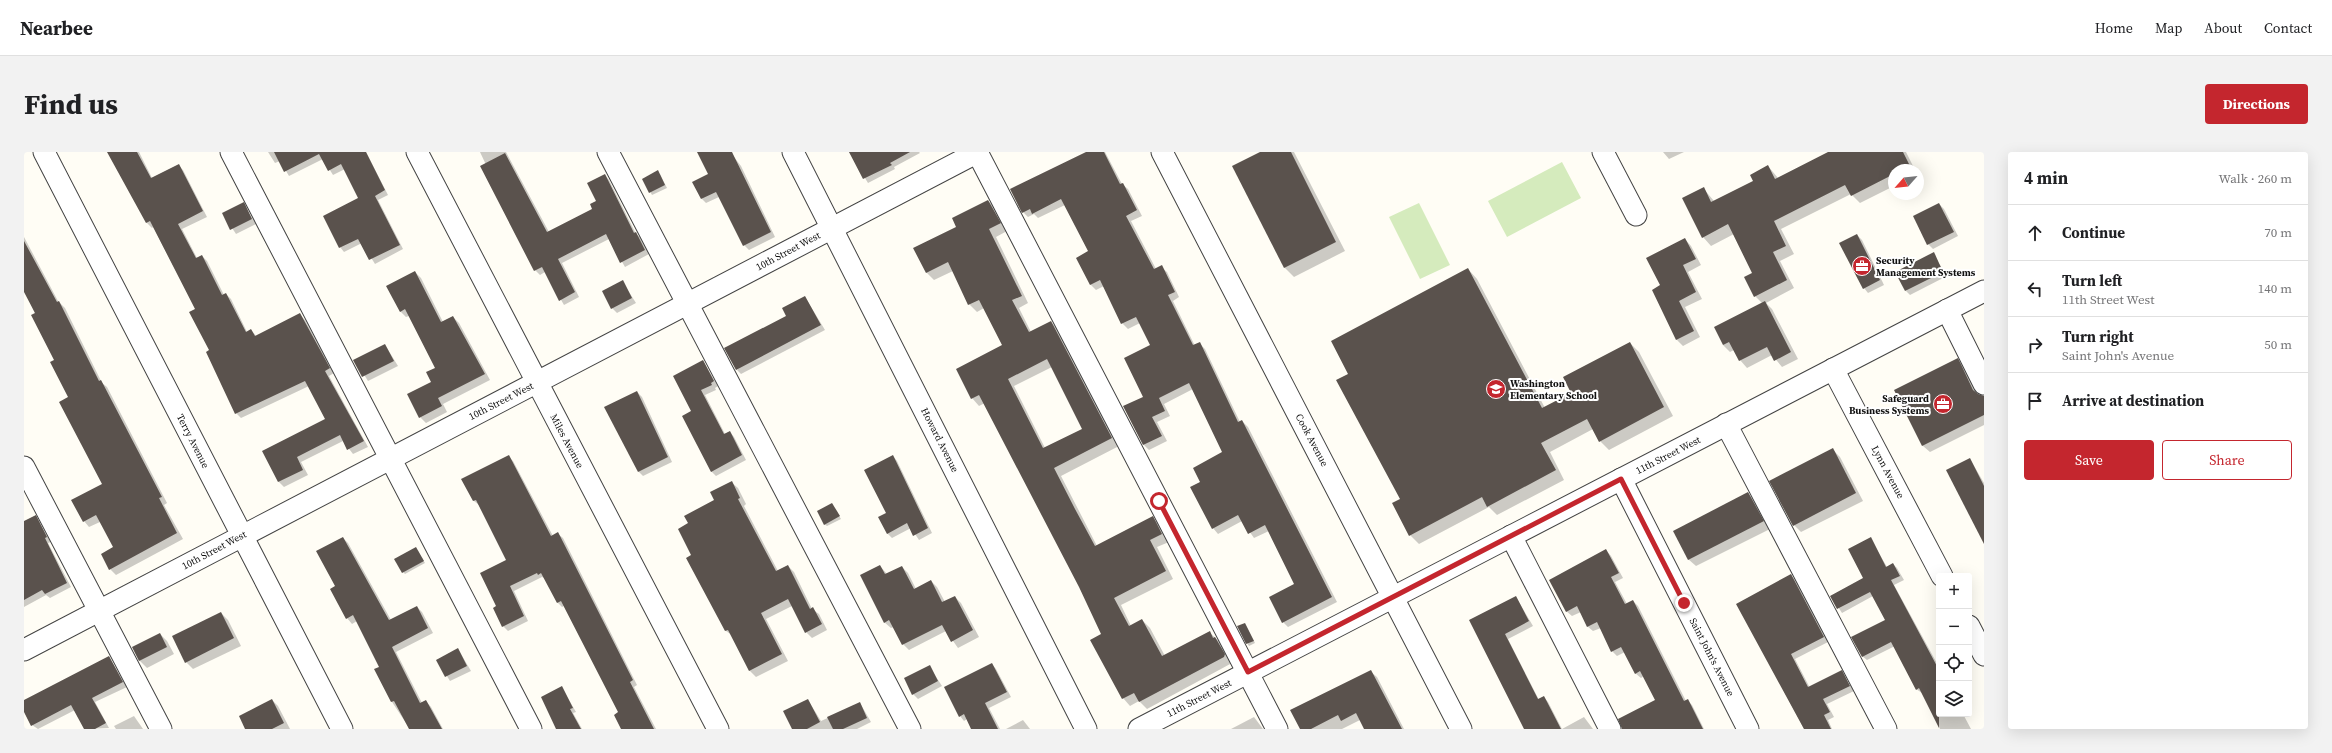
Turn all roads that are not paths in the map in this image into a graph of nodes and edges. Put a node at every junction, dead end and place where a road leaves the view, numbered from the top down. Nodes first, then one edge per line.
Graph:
1 (44, 152) edge
2 (231, 152) edge
3 (417, 152) edge
4 (608, 152) edge
5 (793, 152) edge
6 (978, 152) edge
7 (1162, 152) edge
8 (1603, 152) edge
9 (1636, 215) dead end
10 (832, 228) junction
11 (1984, 290) edge
12 (687, 304) junction
13 (1947, 310) junction
14 (1833, 369) junction
15 (536, 383) junction
16 (1984, 384) edge
17 (1726, 424) junction
18 (391, 458) junction
19 (24, 467) edge
20 (1621, 479) junction
21 (242, 536) junction
22 (1511, 536) junction
23 (1940, 573) edge
24 (1393, 597) junction
25 (100, 610) junction
26 (1972, 632) edge
27 (24, 650) edge
28 (1984, 655) edge
29 (1248, 672) junction
30 (161, 729) edge
31 (342, 729) edge
32 (531, 729) edge
33 (718, 729) edge
34 (910, 729) edge
35 (1086, 729) edge
36 (1139, 729) edge
37 (1277, 729) edge
38 (1462, 729) edge
39 (1610, 729) edge
40 (1748, 729) edge
41 (1886, 729) edge

1 - 21 street, Terry Avenue
2 - 18 street
3 - 15 street, Miles Avenue
4 - 12 street
5 - 10 street, Howard Avenue
6 - 10 street, 10th Street West
6 - 29 street
7 - 24 street, Cook Avenue
8 - 9 street
10 - 12 street, 10th Street West
10 - 35 street, Howard Avenue
11 - 13 street, 11th Street West
12 - 15 street, 10th Street West
12 - 34 street
13 - 14 street, 11th Street West
13 - 16 street
14 - 17 street, 11th Street West
14 - 23 street, Lynn Avenue
15 - 18 street, 10th Street West
15 - 33 street, Miles Avenue
17 - 20 street, 11th Street West
17 - 41 street
18 - 21 street, 10th Street West
18 - 32 street
19 - 25 street
20 - 22 street, 11th Street West
20 - 40 street, Saint John's Avenue
21 - 25 street, 10th Street West
21 - 31 street, Terry Avenue
22 - 24 street, 11th Street West
22 - 39 street
24 - 29 street, 11th Street West
24 - 38 street, Cook Avenue
25 - 27 street, 10th Street West
25 - 30 street
26 - 28 street
29 - 36 street, 11th Street West
29 - 37 street

